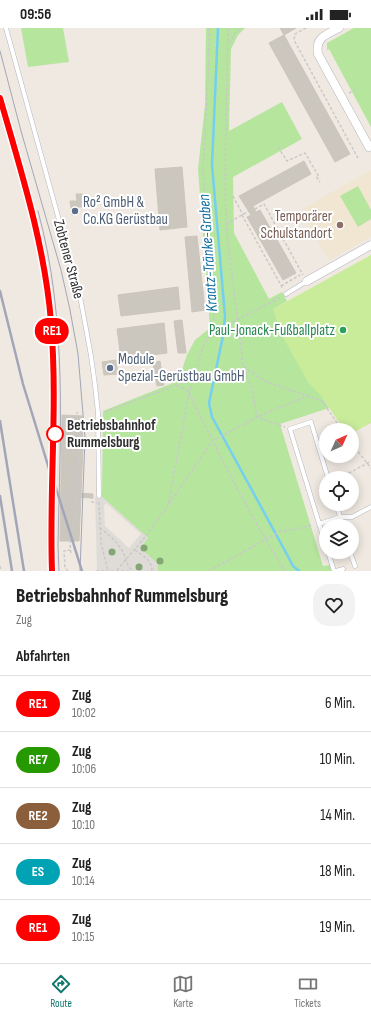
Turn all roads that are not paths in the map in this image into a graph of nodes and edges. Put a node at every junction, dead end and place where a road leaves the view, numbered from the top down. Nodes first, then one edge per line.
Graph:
1 (6, 28) edge
2 (339, 28) edge
3 (371, 146) edge
4 (371, 245) edge
5 (307, 281) joint
6 (286, 294) road end
7 (326, 471) edge
8 (99, 496) road end
9 (371, 507) edge
10 (338, 511) edge
11 (340, 517) junction
12 (334, 519) edge
13 (319, 524) edge
14 (331, 559) edge
15 (352, 559) edge
16 (355, 566) dead end
17 (343, 569) dead end
18 (335, 571) edge

1 - 8 lane, Zobtener Straße
2 - 3 street
4 - 5 street
5 - 6 lane
7 - 13 lane
9 - 11 lane
10 - 11 lane
11 - 12 lane
14 - 18 lane
15 - 16 lane
17 - 18 lane

